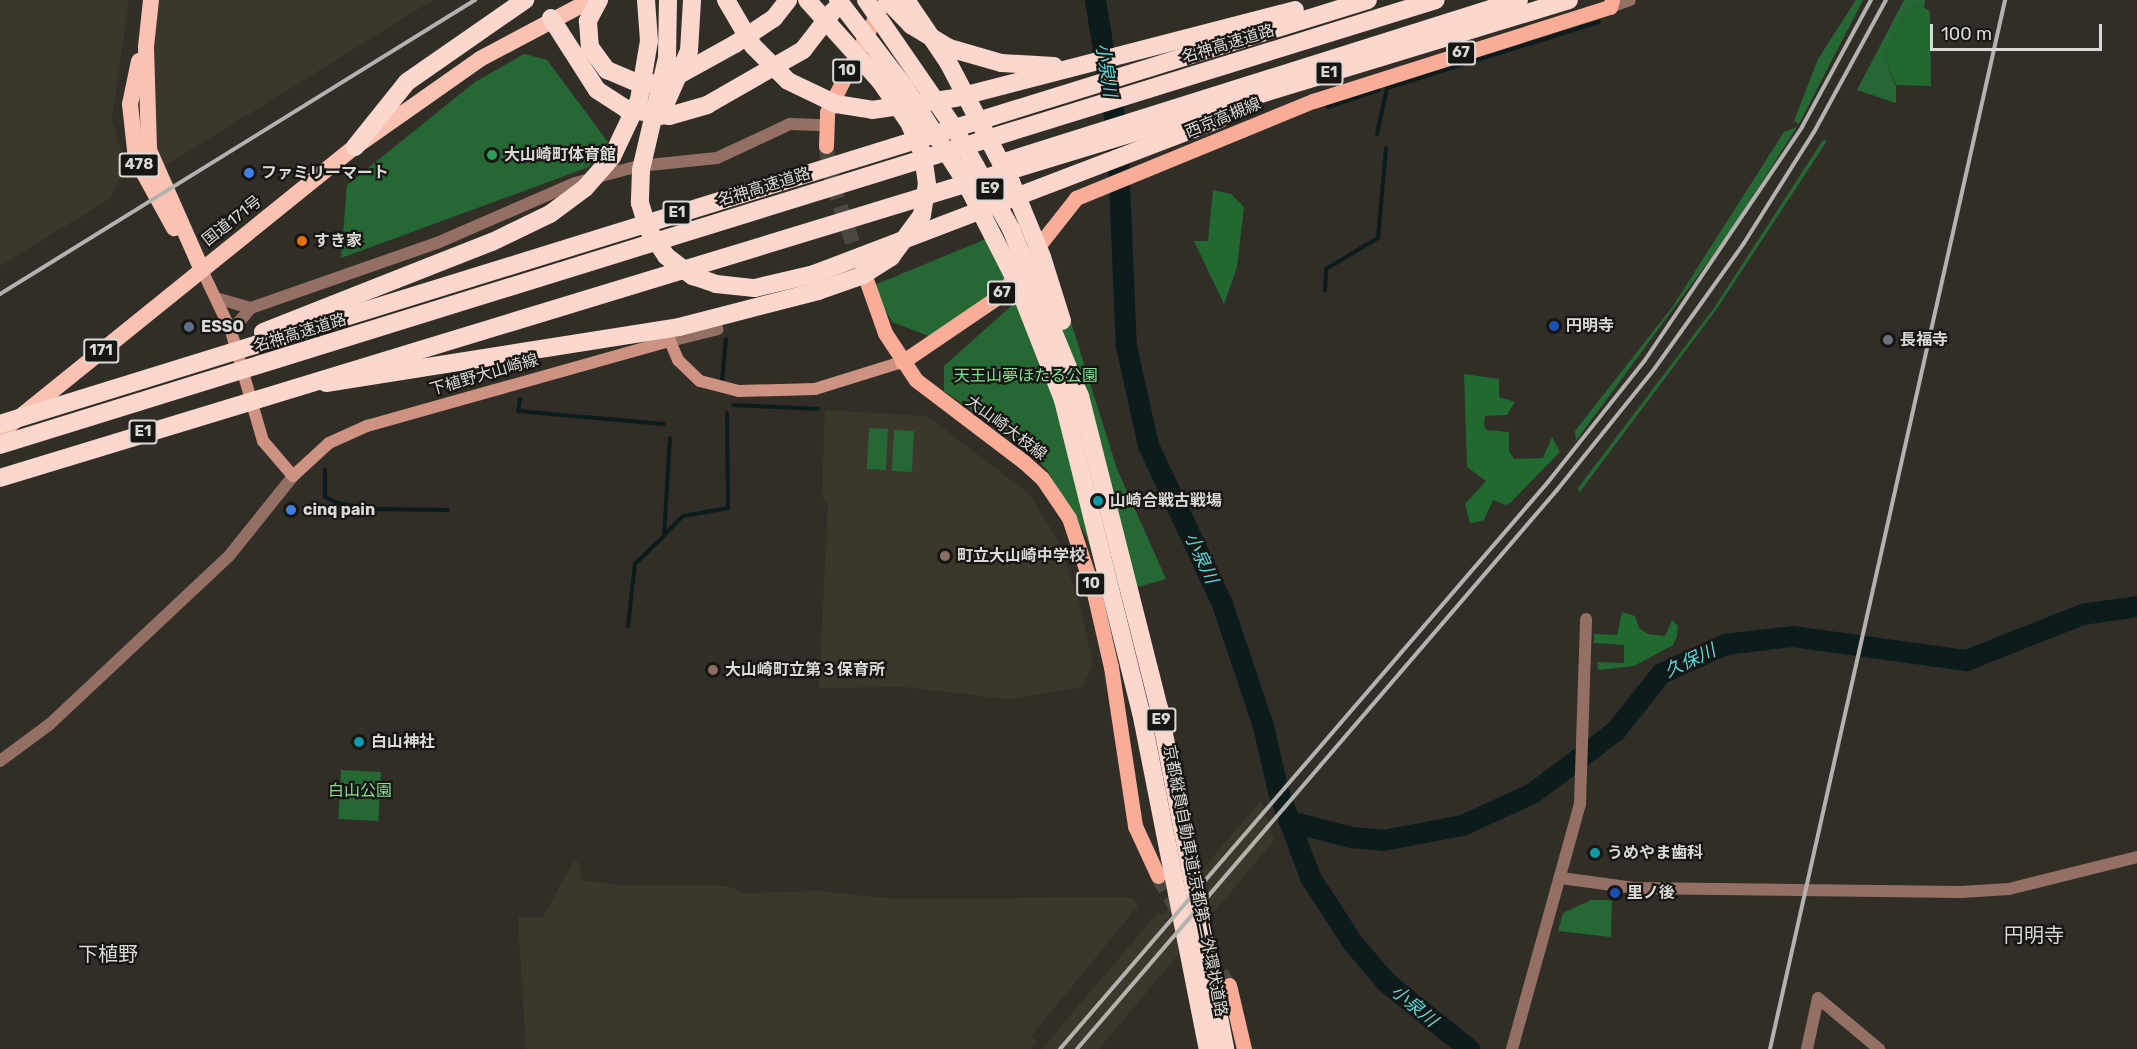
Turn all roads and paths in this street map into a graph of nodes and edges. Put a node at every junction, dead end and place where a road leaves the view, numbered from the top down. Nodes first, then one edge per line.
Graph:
1 (151, 0) edge
2 (525, 0) edge
3 (591, 0) edge
4 (599, 0) edge
5 (646, 0) edge
6 (668, 0) edge
7 (692, 0) edge
8 (726, 0) edge
9 (788, 0) edge
10 (807, 0) edge
11 (831, 0) edge
12 (837, 0) edge
13 (866, 0) edge
14 (885, 0) edge
15 (906, 0) edge
16 (1346, 0) edge
17 (1368, 0) edge
18 (1436, 0) edge
19 (1519, 0) edge
20 (1569, 0) edge
21 (1630, 0) edge
22 (1611, 3) edge
23 (551, 18) junction
24 (874, 46) junction
25 (1104, 59) junction
26 (1357, 65) junction
27 (824, 125) junction
28 (1090, 141) junction
29 (826, 146) tunnel mouth
30 (355, 147) junction
31 (645, 153) junction
32 (201, 268) junction
33 (862, 268) tunnel mouth
34 (216, 298) junction
35 (251, 308) junction
36 (718, 329) dead end
37 (231, 331) junction
38 (273, 334) junction
39 (670, 341) junction
40 (902, 362) junction
41 (287, 387) junction
42 (1080, 396) junction
43 (0, 424) edge
44 (0, 433) edge
45 (0, 445) edge
46 (293, 476) junction
47 (0, 478) edge
48 (1586, 619) dead end
49 (0, 761) edge
50 (2137, 857) edge
51 (1158, 876) tunnel mouth
52 (1561, 878) junction
53 (1230, 985) tunnel mouth
54 (1208, 1049) edge
55 (1225, 1049) edge
56 (1244, 1049) edge
57 (1512, 1049) edge
58 (1807, 1049) edge
59 (1879, 1049) edge

1 - 32 highway, 478
2 - 30 highway
3 - 23 highway, 国道171号 / 171
4 - 9 highway
5 - 38 highway
6 - 31 highway
7 - 31 highway
8 - 25 highway
10 - 41 highway
11 - 24 highway
12 - 23 highway
12 - 24 highway, 京都縦貫自動車道;京都第二外環状道路 / E9
13 - 42 highway, 京都縦貫自動車道;京都第二外環状道路 / E9
14 - 25 highway
14 - 27 main road, 10
15 - 42 highway
16 - 25 highway
17 - 38 highway, 名神高速道路 / E1
18 - 45 highway, 名神高速道路 / E1
19 - 28 highway, E1
20 - 26 highway, E1
21 - 22 street
22 - 40 main road, 西京高槻線 / 67
23 - 30 highway, 国道171号 / 171
24 - 54 highway, 京都縦貫自動車道;京都第二外環状道路 / E9
26 - 28 highway, E1
26 - 31 highway
27 - 29 main road, 10
27 - 35 street
28 - 41 highway, E1
30 - 32 highway, 国道171号 / 171
32 - 34 main road
32 - 44 highway, 国道171号 / 171
33 - 40 main road, 大山崎大枝線 / 10
34 - 35 street
34 - 37 main road
35 - 37 street
36 - 39 street
37 - 46 main road
38 - 43 highway
39 - 40 main road
39 - 46 main road, 下植野大山崎線
40 - 51 main road, 大山崎大枝線 / 10
41 - 47 highway, E1
42 - 55 highway, 京都縦貫自動車道;京都第二外環状道路 / E9
46 - 49 street
48 - 52 street
50 - 52 street
52 - 57 street
53 - 56 main road
58 - 59 street

